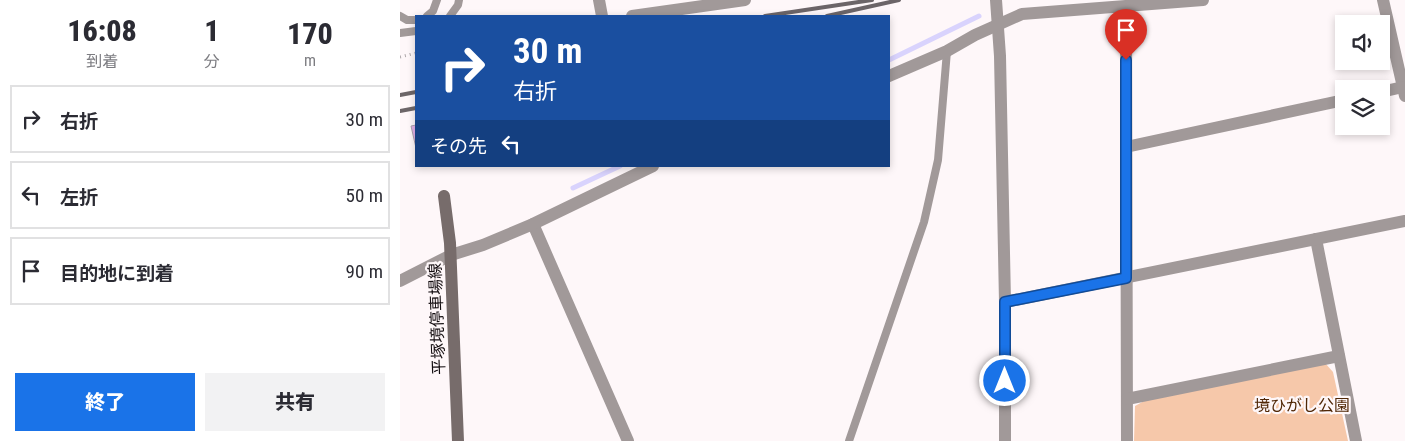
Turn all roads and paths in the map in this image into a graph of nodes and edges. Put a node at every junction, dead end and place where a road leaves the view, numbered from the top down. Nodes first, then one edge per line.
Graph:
1 (437, 0) edge
2 (459, 0) edge
3 (599, 0) edge
4 (745, 0) edge
5 (996, 0) edge
6 (1203, 0) edge
7 (1383, 0) edge
8 (1126, 7) junction
9 (428, 15) edge
10 (451, 15) edge
11 (602, 15) edge
12 (639, 15) edge
13 (400, 16) edge
14 (415, 20) edge
15 (999, 25) junction
16 (415, 31) edge
17 (400, 33) edge
18 (947, 51) junction
19 (415, 53) edge
20 (400, 57) edge
21 (890, 76) edge
22 (1390, 92) edge
23 (1404, 92) edge
24 (1335, 102) edge
25 (1126, 147) junction
26 (651, 167) edge
27 (444, 196) dead end
28 (1405, 221) edge
29 (533, 224) junction
30 (1316, 240) junction
31 (450, 243) junction
32 (1126, 278) junction
33 (400, 281) edge
34 (1005, 302) junction
35 (1339, 356) junction
36 (1127, 399) junction
37 (458, 441) edge
38 (628, 441) edge
39 (849, 441) edge
40 (1005, 441) edge
41 (1127, 441) edge
42 (1356, 441) edge

1 - 9 lane
2 - 10 lane
3 - 11 street
4 - 12 street
5 - 15 street
6 - 8 street
7 - 23 street
8 - 15 street
8 - 25 street
13 - 14 lane
15 - 18 street
15 - 34 street
16 - 17 lane
18 - 21 street
18 - 39 lane
19 - 20 path
22 - 23 street
24 - 25 street
25 - 32 street
26 - 29 street
27 - 31 main road, 平塚境停車場線
28 - 30 street
29 - 31 street
29 - 38 street
30 - 32 street
30 - 35 street
31 - 33 street
31 - 37 main road, 平塚境停車場線
32 - 34 street
32 - 36 street
34 - 40 street
35 - 36 street
35 - 42 street
36 - 41 street

